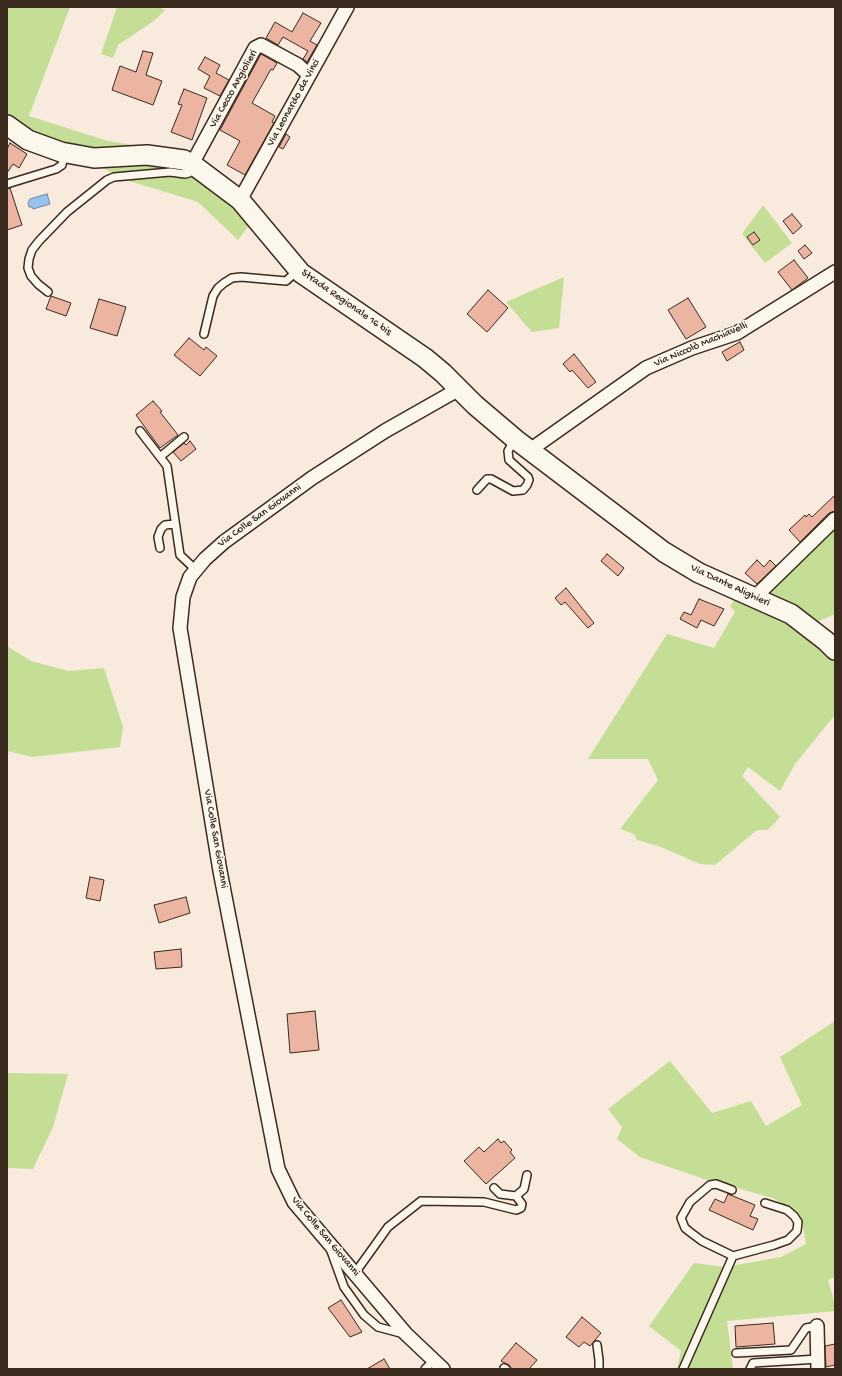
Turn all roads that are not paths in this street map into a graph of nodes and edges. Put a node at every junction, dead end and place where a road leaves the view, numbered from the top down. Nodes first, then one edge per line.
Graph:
1 (348, 7) edge
2 (309, 75) junction
3 (10, 131) edge
4 (64, 153) junction
5 (192, 164) junction
6 (7, 184) edge
7 (240, 200) junction
8 (298, 270) junction
9 (835, 272) edge
10 (48, 292) dead end
11 (204, 334) dead end
12 (460, 389) junction
13 (140, 431) dead end
14 (184, 436) dead end
15 (523, 444) junction
16 (160, 457) junction
17 (549, 464) joint
18 (477, 490) dead end
19 (835, 519) edge
20 (175, 524) junction
21 (160, 548) dead end
22 (196, 570) junction
23 (754, 598) junction
24 (835, 650) edge
25 (527, 1176) dead end
26 (494, 1188) dead end
27 (732, 1190) dead end
28 (516, 1196) junction
29 (765, 1203) dead end
30 (327, 1239) junction
31 (733, 1256) junction
32 (355, 1273) junction
33 (817, 1326) joint
34 (406, 1334) junction
35 (597, 1345) dead end
36 (736, 1353) dead end
37 (818, 1364) edge
38 (434, 1366) edge
39 (598, 1369) edge
40 (683, 1369) edge
41 (750, 1369) edge

1 - 2 street, Via Leonardo da Vinci
2 - 5 street, Via Cecco Angiolieri
2 - 7 street, Via Leonardo da Vinci
3 - 4 main road, Strada Regionale 16 bis
4 - 5 main road, Strada Regionale 16 bis
4 - 6 lane
5 - 7 main road, Strada Regionale 16 bis
5 - 10 lane
7 - 8 main road, Strada Regionale 16 bis
8 - 11 lane
8 - 12 main road, Strada Regionale 16 bis
9 - 15 street, Via Niccolò Machiavelli
12 - 15 main road, Strada Regionale 16 bis
12 - 22 street, Via Colle San Giovanni
13 - 16 lane
14 - 16 lane
15 - 17 main road, Strada Regionale 16 bis
15 - 18 lane
16 - 20 lane
17 - 23 main road, Via Dante Alighieri
19 - 23 street
20 - 21 lane
20 - 22 lane
22 - 30 street, Via Colle San Giovanni
23 - 24 main road, Via Dante Alighieri
25 - 28 lane
26 - 28 lane
27 - 31 lane
28 - 32 lane
29 - 31 lane
30 - 32 street, Via Colle San Giovanni
30 - 34 lane
31 - 40 lane
32 - 34 street, Via Colle San Giovanni
33 - 36 lane
33 - 37 street
34 - 38 street, Via Colle San Giovanni
35 - 39 lane
37 - 41 lane

